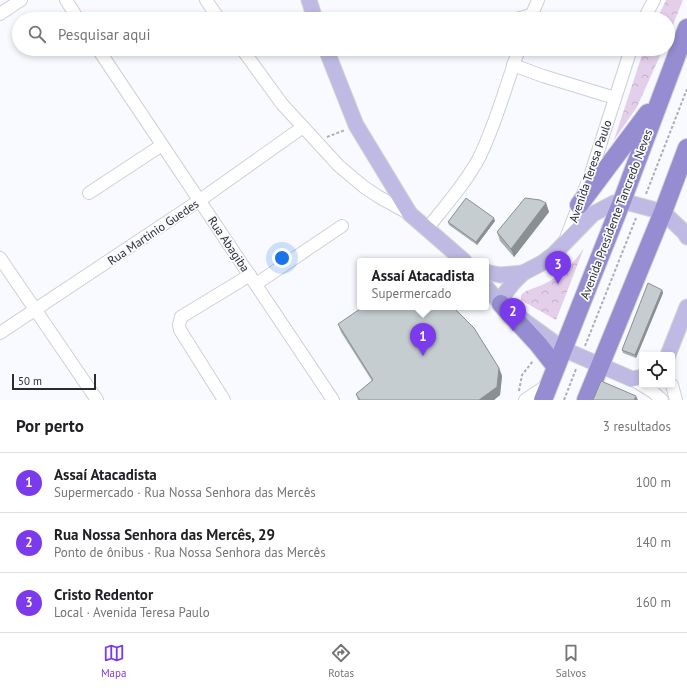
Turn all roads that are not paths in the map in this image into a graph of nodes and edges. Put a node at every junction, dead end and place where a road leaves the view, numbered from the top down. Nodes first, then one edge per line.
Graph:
1 (21, 0) edge
2 (66, 0) edge
3 (206, 0) edge
4 (309, 0) edge
5 (538, 0) edge
6 (654, 0) edge
7 (74, 12) edge
8 (214, 12) edge
9 (313, 12) edge
10 (532, 12) edge
11 (648, 12) edge
12 (0, 14) edge
13 (687, 28) edge
14 (103, 56) edge
15 (247, 56) edge
16 (329, 56) edge
17 (516, 56) edge
18 (629, 56) edge
19 (513, 65) junction
20 (660, 96) junction
21 (615, 98) junction
22 (303, 127) junction
23 (162, 145) junction
24 (687, 148) edge
25 (89, 193) dead end
26 (200, 200) junction
27 (622, 201) junction
28 (580, 205) junction
29 (663, 212) junction
30 (410, 214) junction
31 (342, 226) dead end
32 (427, 229) junction
33 (686, 234) edge
34 (563, 244) junction
35 (0, 258) edge
36 (462, 258) edge
37 (489, 273) edge
38 (523, 273) junction
39 (253, 279) junction
40 (489, 290) edge
41 (502, 304) junction
42 (687, 307) edge
43 (35, 310) junction
44 (0, 334) edge
45 (564, 349) junction
46 (669, 352) edge
47 (600, 365) junction
48 (556, 367) junction
49 (637, 378) edge
50 (673, 388) edge
51 (546, 392) edge
52 (522, 397) edge
53 (655, 397) edge
54 (98, 400) edge
55 (224, 400) edge
56 (333, 400) edge
57 (586, 400) edge
58 (676, 400) edge

1 - 12 street
2 - 7 street
3 - 8 street
4 - 9 main road
5 - 10 street
6 - 11 street
13 - 20 highway, Avenida Presidente Tancredo Neves
14 - 23 street, Rua Abagiba
15 - 22 street
16 - 30 main road
17 - 19 street
18 - 21 street, Avenida Teresa Paulo
19 - 21 street
19 - 32 street
20 - 27 highway, Avenida Presidente Tancredo Neves
20 - 28 highway
21 - 28 street, Avenida Teresa Paulo
22 - 26 street, Rua Martinio Guedes
22 - 30 street
23 - 25 street
23 - 26 street, Rua Abagiba
24 - 29 highway
26 - 39 street, Rua Abagiba
26 - 43 street, Rua Martinio Guedes
27 - 29 main road
27 - 34 main road
27 - 45 highway, Avenida Presidente Tancredo Neves
28 - 34 street, Avenida Teresa Paulo
29 - 33 main road
29 - 47 highway
30 - 32 main road
31 - 39 street
32 - 36 main road
34 - 38 main road, Avenida Teresa Paulo
35 - 43 street
37 - 38 main road, Avenida Teresa Paulo
38 - 41 main road, Avenida Teresa Paulo
39 - 55 street
39 - 56 street, Rua Abagiba
40 - 41 main road
41 - 45 main road
41 - 48 highway
42 - 46 main road
43 - 44 street, Rua Martinio Guedes
43 - 54 street
45 - 47 main road
45 - 48 highway, Avenida Presidente Tancredo Neves
47 - 49 main road
47 - 57 highway
48 - 51 highway, Avenida Presidente Tancredo Neves
49 - 53 street
50 - 58 street
51 - 52 street

